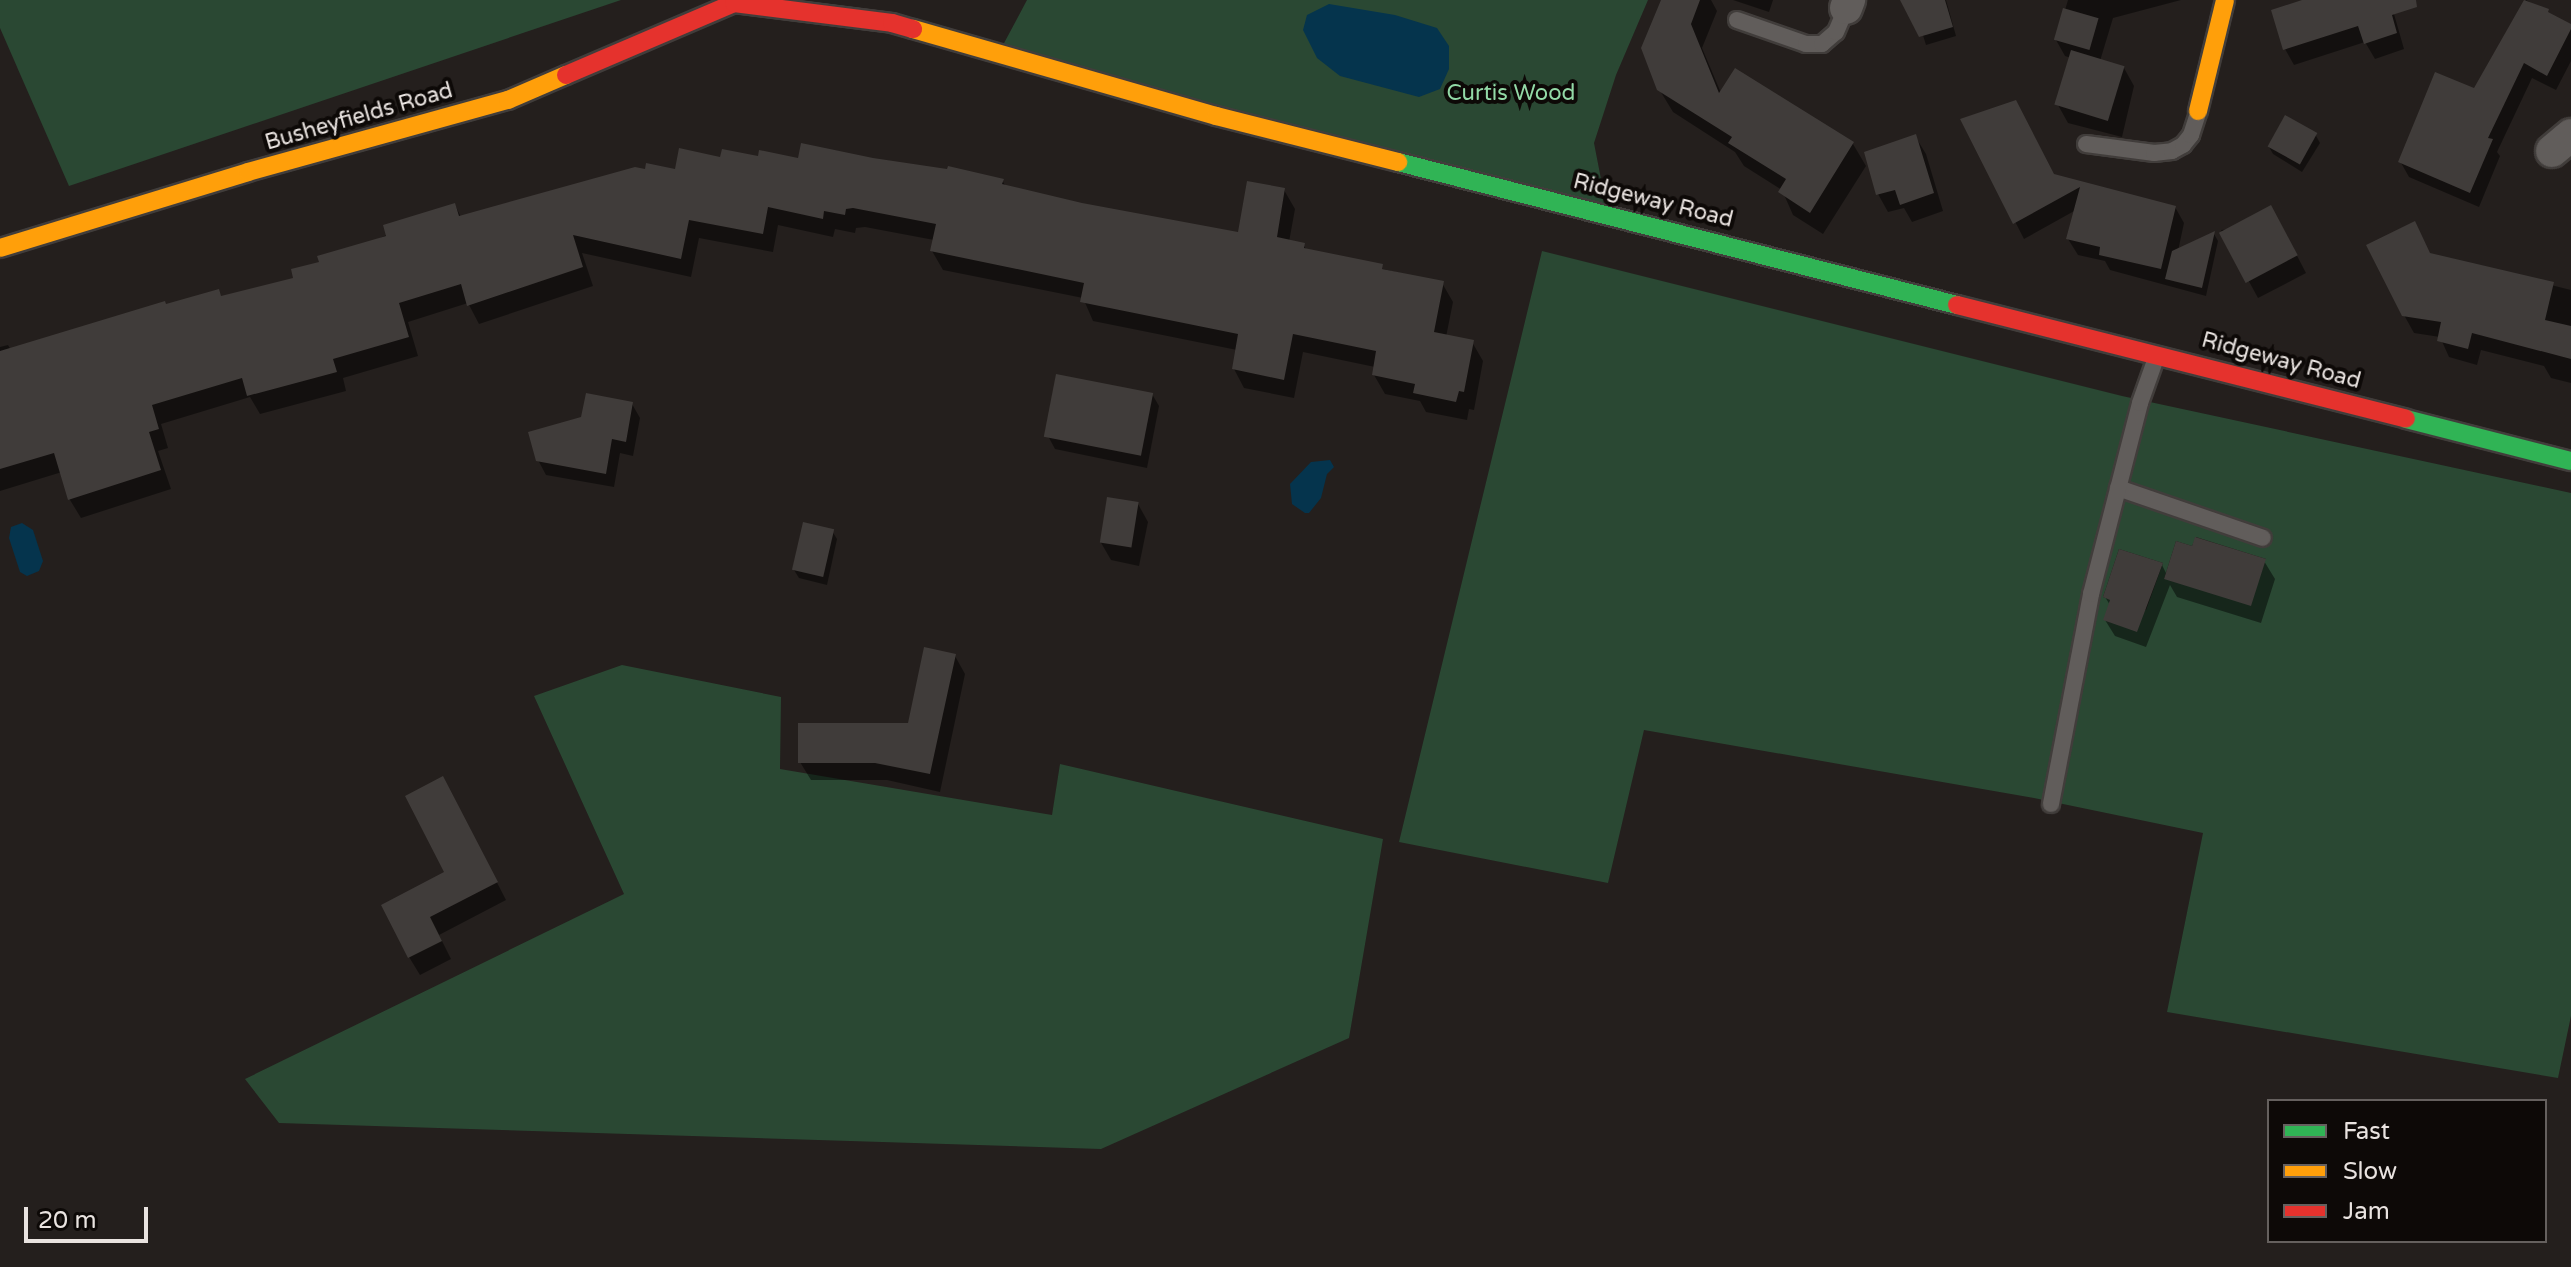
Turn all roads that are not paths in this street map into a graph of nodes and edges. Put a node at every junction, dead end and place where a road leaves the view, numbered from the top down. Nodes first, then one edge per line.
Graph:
1 (2225, 0) edge
2 (727, 2) edge
3 (1848, 4) edge
4 (1737, 20) dead end
5 (2198, 111) joint
6 (2086, 144) dead end
7 (0, 248) edge
8 (2158, 353) junction
9 (2571, 461) edge
10 (2118, 488) junction
11 (2263, 538) dead end
12 (2051, 804) dead end

1 - 5 street
2 - 7 street, Busheyfields Road
2 - 8 street, Ridgeway Road
3 - 4 lane
5 - 6 lane
8 - 9 street, Ridgeway Road
8 - 10 lane
10 - 11 lane
10 - 12 lane

